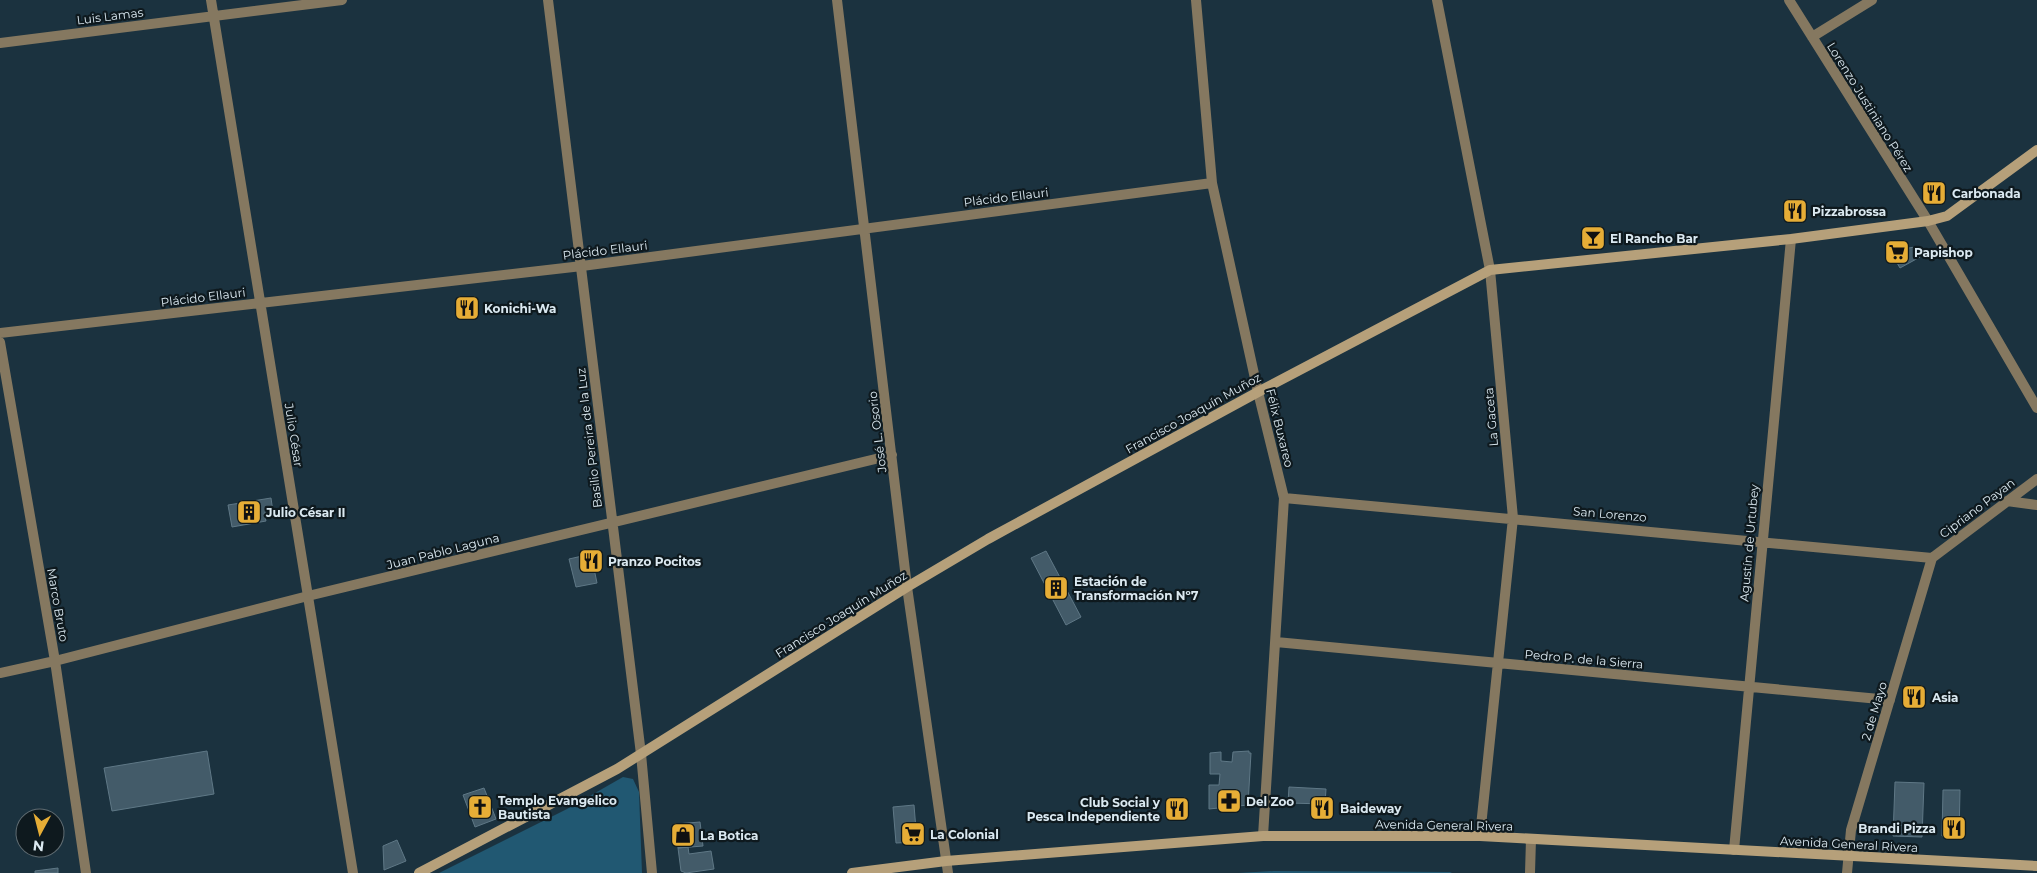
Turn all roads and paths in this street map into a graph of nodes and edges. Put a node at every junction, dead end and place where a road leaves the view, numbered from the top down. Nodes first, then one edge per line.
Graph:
1 (211, 0) edge
2 (342, 0) edge
3 (548, 0) edge
4 (837, 0) edge
5 (1196, 0) edge
6 (1437, 0) edge
7 (1789, 0) edge
8 (1872, 0) edge
9 (214, 16) junction
10 (1812, 37) junction
11 (0, 43) edge
12 (2037, 150) edge
13 (1212, 183) junction
14 (1928, 221) junction
15 (865, 228) junction
16 (1791, 239) junction
17 (582, 266) junction
18 (1490, 270) junction
19 (260, 303) junction
20 (0, 333) edge
21 (0, 342) edge
22 (1258, 392) junction
23 (2037, 408) edge
24 (892, 455) junction
25 (2037, 479) edge
26 (1284, 498) junction
27 (2007, 501) junction
28 (2037, 505) edge
29 (1513, 518) junction
30 (612, 523) junction
31 (1762, 541) junction
32 (1932, 558) junction
33 (907, 587) junction
34 (308, 596) junction
35 (1276, 642) junction
36 (55, 661) junction
37 (1499, 664) junction
38 (0, 673) edge
39 (1750, 687) junction
40 (1890, 700) junction
41 (641, 754) junction
42 (1263, 836) junction
43 (1480, 836) junction
44 (1531, 839) junction
45 (1734, 850) junction
46 (1848, 857) junction
47 (946, 861) junction
48 (2037, 866) edge
49 (86, 873) edge
50 (353, 873) edge
51 (419, 873) edge
52 (652, 873) edge
53 (852, 873) edge
54 (948, 873) edge
55 (1530, 873) edge
56 (1847, 873) edge

1 - 9 street, Julio César
2 - 9 street, Luis Lamas
3 - 17 street, Basilio Pereira de la Luz
4 - 15 street, José L. Osorio
5 - 13 street, Félix Buxareo
6 - 18 street, La Gaceta
7 - 10 street, Lorenzo Justiniano Pérez
8 - 10 street
9 - 11 street, Luis Lamas
9 - 19 street, Julio César
10 - 14 street, Lorenzo Justiniano Pérez
12 - 14 street, Francisco Joaquín Muñoz
13 - 15 street, Plácido Ellauri
13 - 22 street, Félix Buxareo
14 - 16 street, Francisco Joaquín Muñoz
14 - 23 street, Lorenzo Justiniano Pérez
15 - 17 street, Plácido Ellauri
15 - 24 street, José L. Osorio
16 - 18 street, Francisco Joaquín Muñoz
16 - 31 street, Agustín de Urtubey
17 - 19 street, Plácido Ellauri
17 - 30 street, Basilio Pereira de la Luz
18 - 22 street, Francisco Joaquín Muñoz
18 - 29 street, La Gaceta
19 - 20 street, Plácido Ellauri
19 - 34 street, Julio César
21 - 36 street, Marco Bruto
22 - 26 street, Félix Buxareo
22 - 33 street, Francisco Joaquín Muñoz
24 - 30 street, Juan Pablo Laguna
24 - 33 street, José L. Osorio
25 - 27 street, Cipriano Payan
26 - 29 street, San Lorenzo
26 - 35 street, Félix Buxareo
27 - 28 street
27 - 32 street, Cipriano Payan
29 - 31 street, San Lorenzo
29 - 37 street, La Gaceta
30 - 34 street, Juan Pablo Laguna
30 - 41 street, Basilio Pereira de la Luz
31 - 32 street, San Lorenzo
31 - 39 street, Agustín de Urtubey
32 - 40 street, 2 de Mayo
33 - 41 street, Francisco Joaquín Muñoz
33 - 47 street, José L. Osorio
34 - 36 street, Juan Pablo Laguna
34 - 50 street, Julio César
35 - 37 street, Pedro P. de la Sierra
35 - 42 street, Félix Buxareo
36 - 38 street, Juan Pablo Laguna
36 - 49 street, Marco Bruto
37 - 39 street, Pedro P. de la Sierra
37 - 43 street, La Gaceta
39 - 40 street, Pedro P. de la Sierra
39 - 45 street, Agustín de Urtubey
40 - 46 street, 2 de Mayo
41 - 51 street, Francisco Joaquín Muñoz
41 - 52 street, Basilio Pereira de la Luz
42 - 43 street, Avenida General Rivera
42 - 47 street, Avenida General Rivera
43 - 44 street, Avenida General Rivera
44 - 45 street, Avenida General Rivera
44 - 55 street
45 - 46 street, Avenida General Rivera
46 - 48 street, Avenida General Rivera
46 - 56 street, 2 de Mayo
47 - 53 street, Avenida General Rivera
47 - 54 street, José L. Osorio

